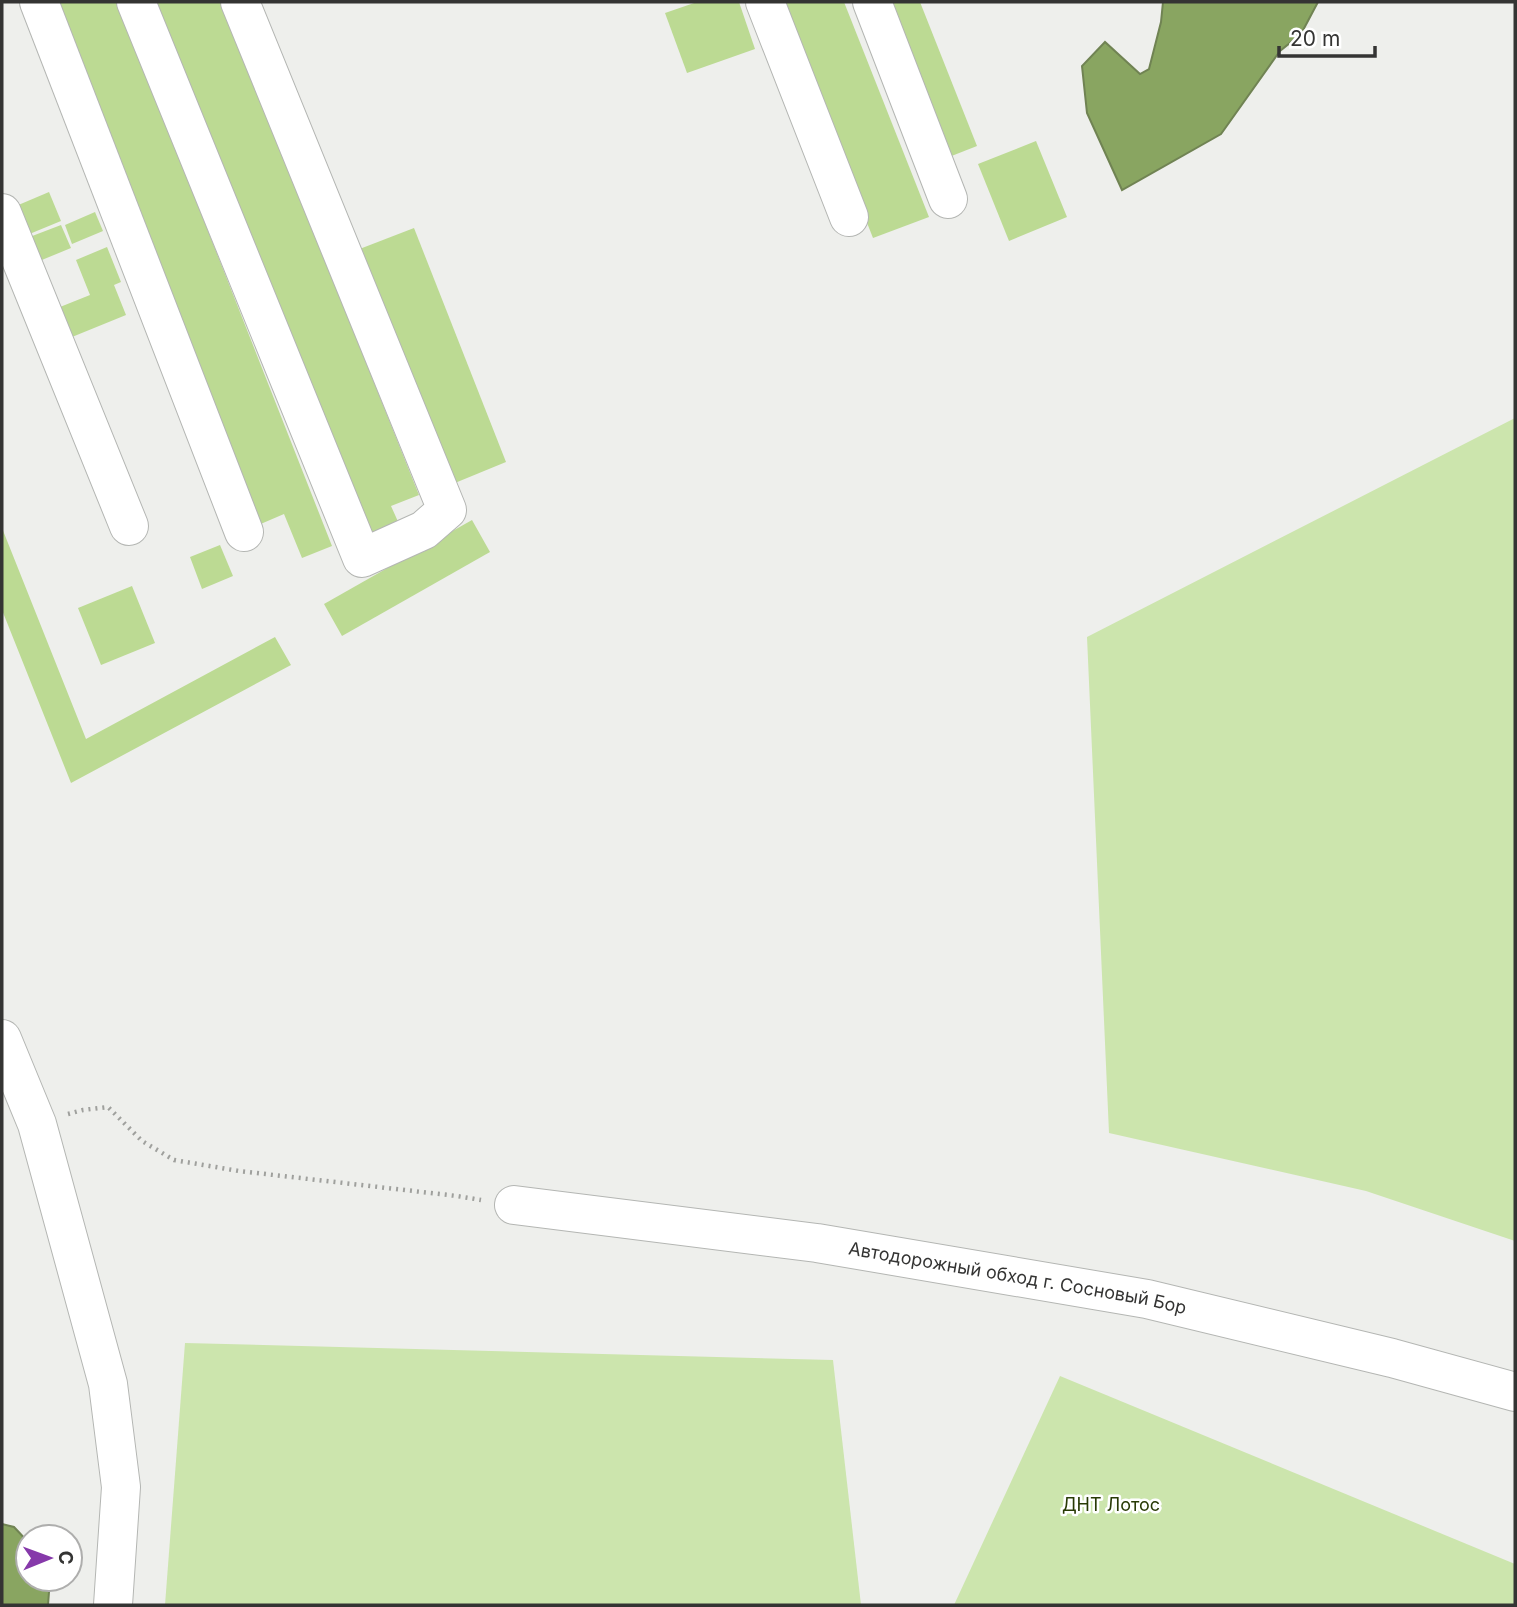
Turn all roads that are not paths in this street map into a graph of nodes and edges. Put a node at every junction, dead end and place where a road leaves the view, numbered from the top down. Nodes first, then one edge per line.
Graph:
1 (39, 2) edge
2 (136, 2) edge
3 (240, 2) edge
4 (765, 2) edge
5 (872, 2) edge
6 (948, 199) dead end
7 (2, 213) edge
8 (849, 217) dead end
9 (129, 526) dead end
10 (244, 532) dead end
11 (2, 1039) edge
12 (514, 1205) road end
13 (1515, 1392) edge
14 (113, 1605) edge

1 - 10 street
2 - 3 street
4 - 8 street
5 - 6 street
7 - 9 street
11 - 14 street
12 - 13 street, Автодорожный обход г. Сосновый Бор

